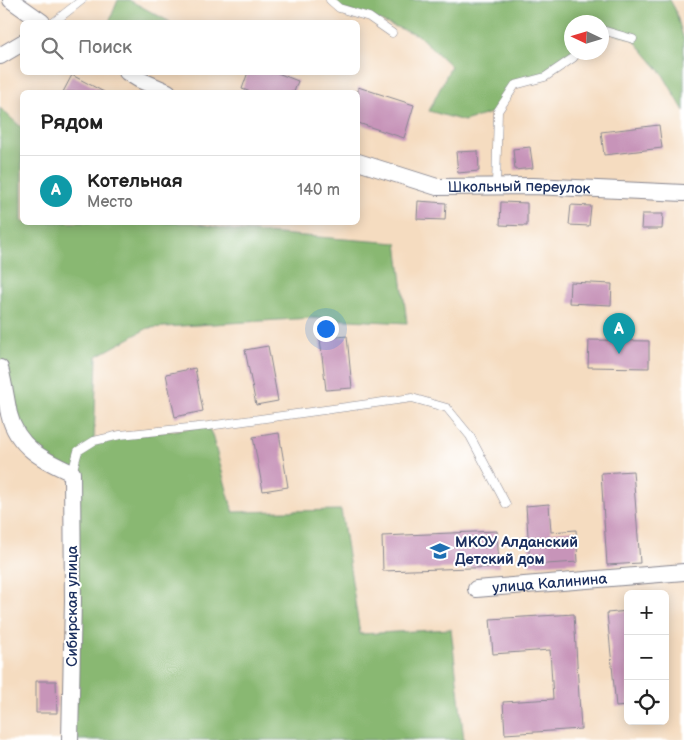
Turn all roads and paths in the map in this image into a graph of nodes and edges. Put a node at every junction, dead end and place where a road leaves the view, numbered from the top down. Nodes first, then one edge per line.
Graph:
1 (11, 0) edge
2 (82, 0) edge
3 (330, 0) edge
4 (39, 20) edge
5 (57, 20) edge
6 (609, 32) edge
7 (392, 33) dead end
8 (633, 39) dead end
9 (20, 44) edge
10 (0, 56) edge
11 (570, 60) edge
12 (133, 75) edge
13 (164, 90) edge
14 (360, 163) edge
15 (496, 186) junction
16 (684, 193) edge
17 (0, 368) edge
18 (72, 473) junction
19 (506, 504) dead end
20 (684, 572) edge
21 (476, 589) dead end
22 (70, 740) edge

1 - 4 street
2 - 5 lane
3 - 7 lane
6 - 8 lane
9 - 10 street
11 - 15 lane
12 - 13 street
14 - 15 street, Школьный переулок
15 - 16 street, Школьный переулок
17 - 18 street
18 - 19 lane
18 - 22 street, Сибирская улица
20 - 21 street, улица Калинина

